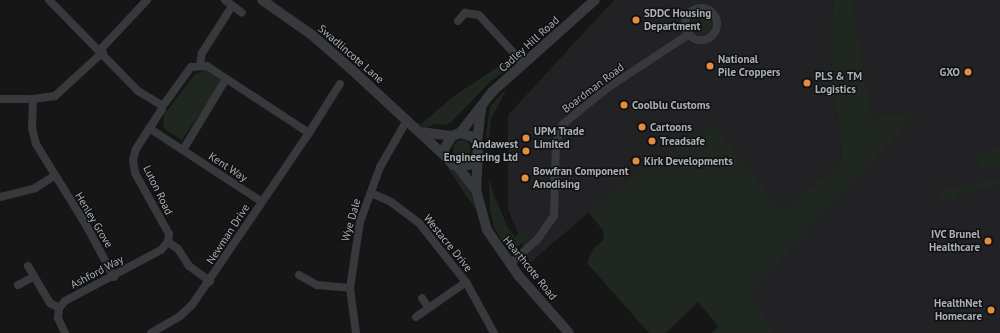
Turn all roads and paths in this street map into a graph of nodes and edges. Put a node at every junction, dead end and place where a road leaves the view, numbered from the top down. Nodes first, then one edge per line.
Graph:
1 (147, 0) edge
2 (225, 0) edge
3 (262, 0) edge
4 (595, 0) edge
5 (53, 2) edge
6 (232, 6) junction
7 (242, 13) dead end
8 (458, 21) dead end
9 (689, 34) dead end
10 (101, 51) junction
11 (523, 63) junction
12 (200, 65) junction
13 (226, 79) junction
14 (340, 84) dead end
15 (0, 99) edge
16 (33, 99) junction
17 (161, 105) junction
18 (481, 107) junction
19 (406, 122) junction
20 (149, 128) junction
21 (420, 132) junction
22 (309, 133) junction
23 (456, 134) junction
24 (477, 142) junction
25 (182, 150) junction
26 (478, 154) junction
27 (446, 157) junction
28 (458, 166) junction
29 (54, 176) junction
30 (476, 190) junction
31 (371, 194) junction
32 (0, 197) edge
33 (262, 202) junction
34 (168, 242) junction
35 (510, 264) junction
36 (28, 266) dead end
37 (299, 274) dead end
38 (114, 276) junction
39 (34, 277) junction
40 (210, 281) junction
41 (466, 282) junction
42 (18, 285) dead end
43 (350, 288) junction
44 (422, 298) dead end
45 (428, 307) junction
46 (59, 308) junction
47 (416, 317) dead end
48 (65, 333) edge
49 (151, 333) edge
50 (356, 333) edge
51 (494, 333) edge
52 (569, 333) edge

1 - 10 street
2 - 6 street
3 - 19 street, Swadlincote Lane
4 - 11 street, Cadley Hill Road
5 - 10 street
6 - 7 street
6 - 12 street
8 - 11 street
9 - 35 street, Boardman Road
10 - 16 street
10 - 17 street
11 - 18 street, Cadley Hill Road
12 - 13 street
12 - 17 street
13 - 22 street
13 - 25 street
14 - 22 street, Newman Drive
15 - 16 street
16 - 29 street, Henley Grove
17 - 20 street, Luton Road
18 - 23 street, Cadley Hill Road
18 - 24 street
19 - 21 street, Swadlincote Lane
19 - 31 street, Wye Dale
20 - 25 street, Kent Way
20 - 34 street, Luton Road
21 - 23 street, Swadlincote Lane
21 - 27 street, Swadlincote Lane
22 - 33 street, Newman Drive
23 - 24 street
23 - 27 street
24 - 26 street
25 - 33 street, Kent Way
26 - 28 street
26 - 30 street, Hearthcote Road
27 - 28 street
28 - 30 street, Hearthcote Road
29 - 32 street
29 - 38 street, Henley Grove
30 - 35 street, Hearthcote Road
31 - 41 street, Westacre Drive
31 - 43 street, Wye Dale
33 - 40 street, Newman Drive
34 - 38 street, Ashford Way
34 - 40 street
35 - 52 street, Hearthcote Road
36 - 39 street
37 - 43 street
38 - 46 street, Ashford Way
39 - 42 street
39 - 46 street
40 - 49 street, Newman Drive
41 - 45 street, Westacre Drive
41 - 51 street, Westacre Drive
43 - 50 street, Wye Dale
44 - 45 street
45 - 47 street, Westacre Drive
46 - 48 street

